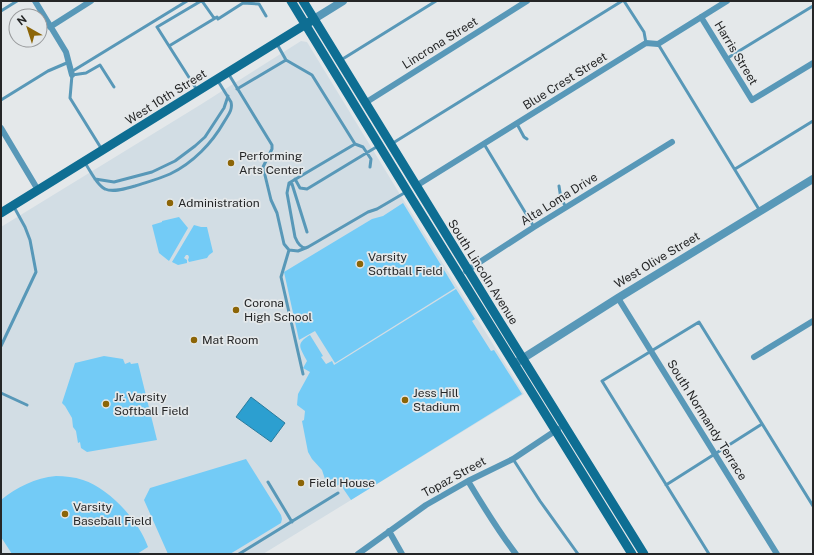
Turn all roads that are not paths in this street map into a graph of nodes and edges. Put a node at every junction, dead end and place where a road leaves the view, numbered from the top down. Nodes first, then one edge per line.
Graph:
1 (17, 1) edge
2 (34, 1) edge
3 (91, 1) edge
4 (187, 1) edge
5 (202, 1) edge
6 (291, 1) edge
7 (303, 1) edge
8 (343, 1) edge
9 (436, 1) edge
10 (527, 1) edge
11 (623, 1) edge
12 (727, 1) edge
13 (813, 6) edge
14 (1, 11) edge
15 (266, 16) dead end
16 (701, 17) junction
17 (214, 18) junction
18 (314, 19) junction
19 (306, 24) junction
20 (50, 27) junction
21 (276, 42) junction
22 (646, 43) junction
23 (658, 44) junction
24 (169, 46) junction
25 (726, 59) junction
26 (286, 60) junction
27 (340, 61) junction
28 (69, 62) junction
29 (813, 63) edge
30 (72, 73) junction
31 (228, 73) junction
32 (217, 79) junction
33 (114, 87) dead end
34 (237, 88) junction
35 (198, 91) junction
36 (228, 96) junction
37 (1, 100) edge
38 (365, 104) junction
39 (813, 121) edge
40 (517, 124) junction
41 (1, 128) edge
42 (527, 139) dead end
43 (672, 142) dead end
44 (355, 144) junction
45 (391, 144) junction
46 (484, 144) junction
47 (379, 146) junction
48 (102, 150) junction
49 (367, 153) junction
50 (85, 161) junction
51 (370, 167) dead end
52 (735, 169) junction
53 (95, 179) junction
54 (295, 179) junction
55 (813, 179) edge
56 (289, 183) junction
57 (416, 186) junction
58 (559, 186) dead end
59 (38, 190) junction
60 (408, 192) junction
61 (13, 205) junction
62 (566, 207) junction
63 (761, 211) junction
64 (1, 213) edge
65 (534, 227) junction
66 (307, 232) dead end
67 (308, 247) junction
68 (289, 250) junction
69 (468, 270) junction
70 (459, 275) junction
71 (618, 298) junction
72 (813, 321) edge
73 (1, 346) edge
74 (651, 351) junction
75 (754, 357) dead end
76 (522, 358) junction
77 (514, 364) junction
78 (303, 374) dead end
79 (1, 393) edge
80 (27, 405) dead end
81 (762, 424) junction
82 (564, 425) junction
83 (556, 431) junction
84 (715, 454) junction
85 (513, 458) junction
86 (468, 481) junction
87 (268, 482) dead end
88 (666, 485) junction
89 (338, 494) dead end
90 (813, 506) edge
91 (292, 522) junction
92 (388, 531) junction
93 (239, 554) edge
94 (358, 554) edge
95 (402, 554) edge
96 (516, 554) edge
97 (578, 554) edge
98 (632, 554) edge
99 (644, 554) edge
100 (709, 554) edge
101 (777, 554) edge

1 - 14 lane
2 - 20 street
3 - 20 street
4 - 30 lane
5 - 17 lane
5 - 24 lane
6 - 19 main road, South Lincoln Avenue
7 - 18 main road, South Lincoln Avenue
8 - 18 street, West 10th Street
9 - 27 lane
10 - 38 street, Lincrona Street
11 - 22 lane
11 - 45 lane
12 - 16 street
13 - 25 lane
15 - 17 lane
16 - 23 street
16 - 25 street, Harris Street
17 - 24 lane
18 - 19 main road, West 10th Street
18 - 27 main road, South Lincoln Avenue
19 - 21 main road, West 10th Street
19 - 47 main road, South Lincoln Avenue
20 - 28 street
21 - 26 lane
21 - 31 main road, West 10th Street
22 - 23 street
22 - 40 street, Blue Crest Street
23 - 52 lane
24 - 35 lane
25 - 29 street, Harris Street
26 - 34 lane
26 - 44 lane
27 - 38 main road, South Lincoln Avenue
28 - 30 street
28 - 37 lane
30 - 33 lane
30 - 48 lane
31 - 32 main road, West 10th Street
31 - 34 lane
32 - 35 main road, West 10th Street
32 - 36 lane
34 - 68 lane
35 - 48 main road, West 10th Street
36 - 53 lane
36 - 53 lane
38 - 45 main road, South Lincoln Avenue
39 - 52 lane
40 - 42 lane
40 - 46 street, Blue Crest Street
41 - 59 street
43 - 62 street, Alta Loma Drive
44 - 49 lane
44 - 54 lane
45 - 57 main road, South Lincoln Avenue
46 - 57 street, Blue Crest Street
46 - 65 lane
47 - 49 lane
47 - 60 main road, South Lincoln Avenue
48 - 50 main road, West 10th Street
49 - 51 lane
49 - 54 lane
50 - 53 lane
50 - 59 main road, West 10th Street
52 - 63 lane
54 - 56 lane
55 - 63 street, West Olive Street
56 - 66 lane
56 - 67 lane
57 - 60 lane
57 - 69 main road, South Lincoln Avenue
58 - 62 lane
59 - 61 main road, West 10th Street
60 - 67 lane
60 - 70 main road, South Lincoln Avenue
61 - 64 main road, West 10th Street
61 - 73 lane
62 - 65 street, Alta Loma Drive
63 - 71 street, West Olive Street
65 - 69 street, Alta Loma Drive
67 - 68 lane
68 - 78 lane
69 - 70 street, Alta Loma Drive
69 - 76 main road, South Lincoln Avenue
70 - 77 main road, South Lincoln Avenue
71 - 74 street, South Normandy Terrace
71 - 76 street, West Olive Street
72 - 75 street
74 - 81 lane
74 - 84 street, South Normandy Terrace
74 - 88 lane
76 - 77 street, West Olive Street
76 - 82 main road, South Lincoln Avenue
77 - 83 main road, South Lincoln Avenue
79 - 80 lane
81 - 84 lane
81 - 90 lane
82 - 83 street, Topaz Street
82 - 99 main road, South Lincoln Avenue
83 - 85 street, Topaz Street
83 - 98 main road, South Lincoln Avenue
84 - 88 lane
84 - 101 street, South Normandy Terrace
85 - 86 street, Topaz Street
85 - 97 lane
86 - 92 street, Topaz Street
86 - 96 street
87 - 91 lane
88 - 100 lane
89 - 91 lane
91 - 93 lane
92 - 94 street, Topaz Street
92 - 95 street

